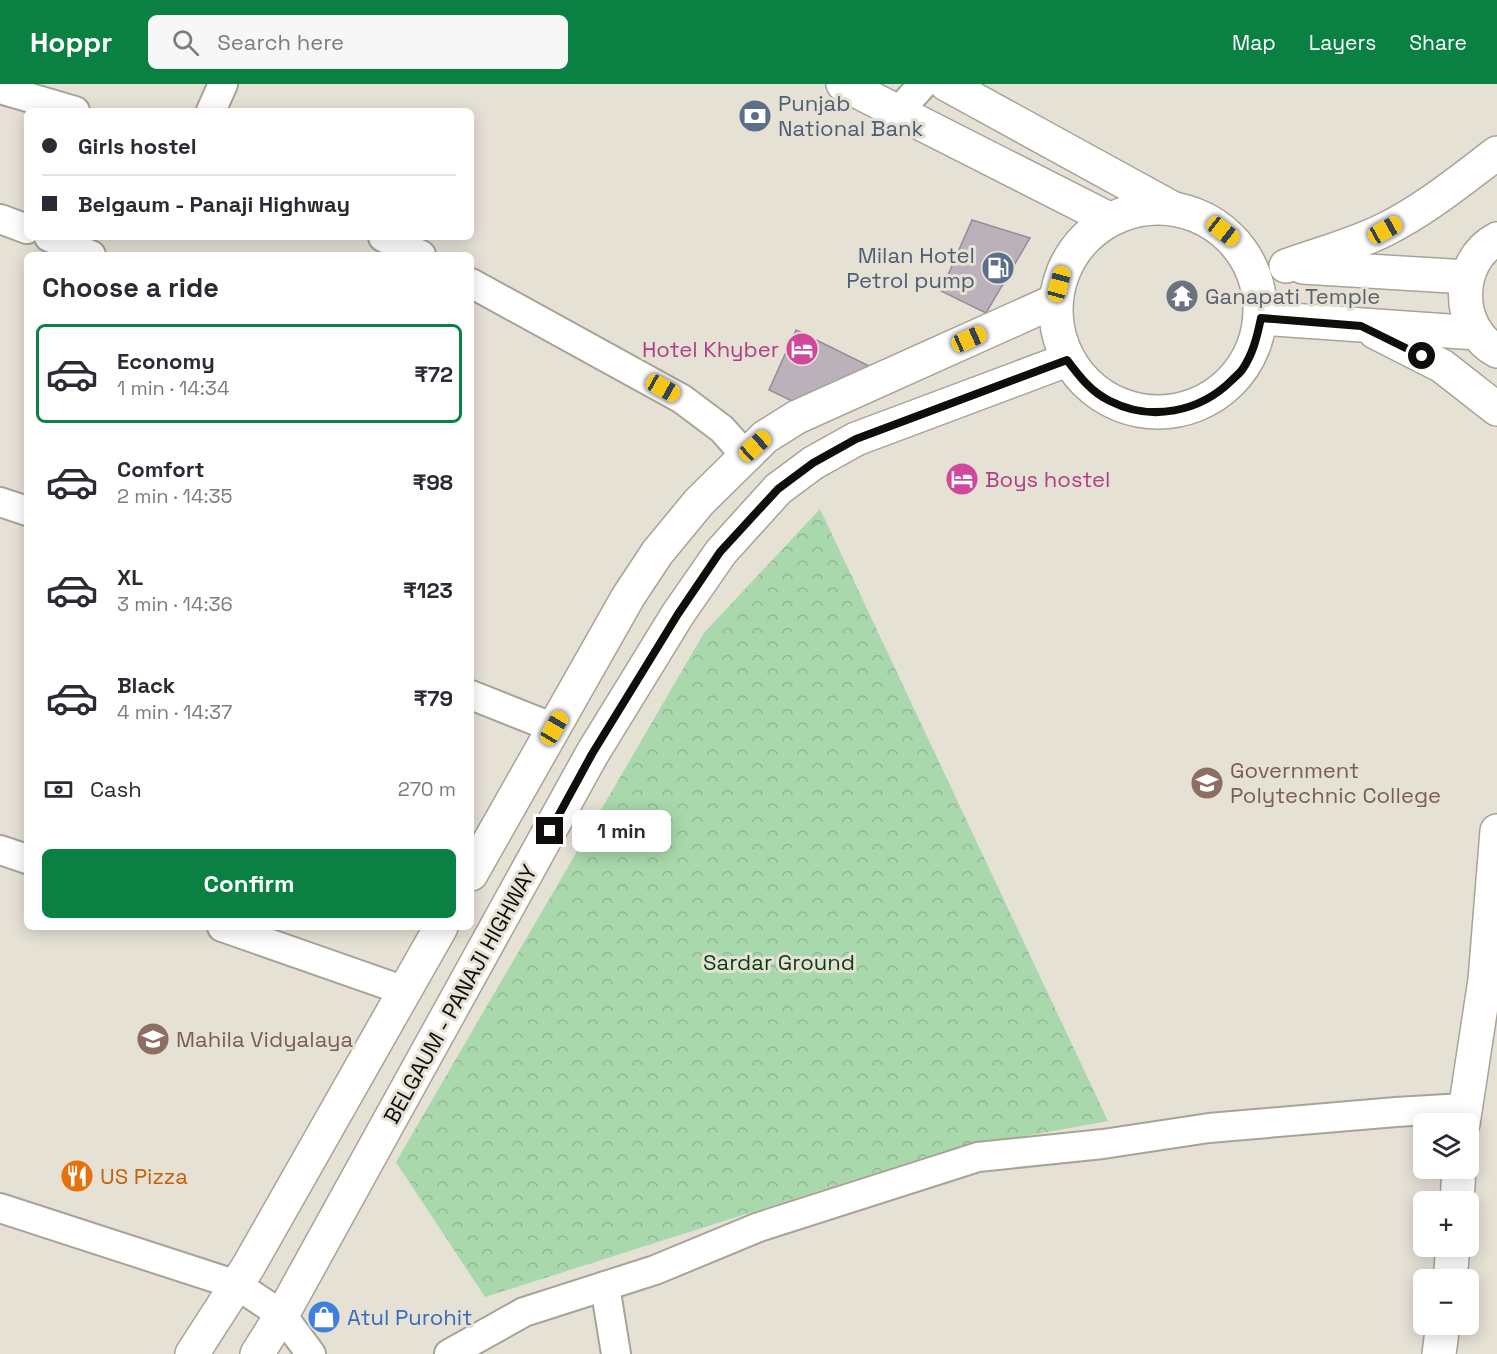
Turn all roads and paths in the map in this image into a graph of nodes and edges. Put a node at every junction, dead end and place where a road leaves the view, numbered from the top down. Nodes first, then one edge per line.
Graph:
1 (223, 84) edge
2 (843, 84) edge
3 (923, 84) edge
4 (946, 84) edge
5 (0, 88) edge
6 (65, 108) edge
7 (212, 108) edge
8 (898, 112) junction
9 (1497, 153) edge
10 (1172, 208) junction
11 (0, 219) edge
12 (1109, 219) junction
13 (24, 228) edge
14 (1497, 239) edge
15 (56, 240) edge
16 (389, 240) edge
17 (84, 252) edge
18 (415, 252) edge
19 (1250, 263) junction
20 (1286, 266) junction
21 (1467, 277) junction
22 (474, 285) edge
23 (1055, 301) junction
24 (1261, 318) junction
25 (1361, 326) junction
26 (1487, 342) edge
27 (1067, 360) junction
28 (1497, 409) edge
29 (745, 455) junction
30 (0, 502) edge
31 (24, 510) edge
32 (474, 696) edge
33 (554, 728) junction
34 (1497, 831) edge
35 (0, 850) edge
36 (24, 858) edge
37 (474, 869) edge
38 (231, 930) edge
39 (439, 930) edge
40 (1491, 980) edge
41 (405, 991) junction
42 (1413, 1113) edge
43 (1465, 1113) edge
44 (0, 1208) edge
45 (237, 1286) junction
46 (605, 1286) junction
47 (282, 1315) junction
48 (1442, 1335) edge
49 (192, 1354) edge
50 (257, 1354) edge
51 (311, 1354) edge
52 (449, 1354) edge
53 (616, 1354) edge
54 (1439, 1354) edge

1 - 7 street
2 - 8 main road
3 - 8 street
4 - 10 main road
5 - 6 street
8 - 12 main road
9 - 20 main road
10 - 12 main road
10 - 19 main road
11 - 13 street
12 - 23 main road
14 - 21 main road
15 - 17 street
16 - 18 street
19 - 20 main road
19 - 24 main road
20 - 21 main road
21 - 26 main road
22 - 29 street
23 - 27 main road
23 - 29 main road
24 - 25 main road
24 - 27 main road
25 - 26 main road
25 - 28 main road
27 - 47 main road, BELGAUM - PANAJI HIGHWAY
29 - 33 main road
30 - 31 street
32 - 33 street
33 - 37 main road
34 - 40 main road
35 - 36 street
38 - 41 street
39 - 41 main road
40 - 43 main road
41 - 45 main road
42 - 46 street
44 - 45 street
45 - 47 street
45 - 49 main road
46 - 52 street
46 - 53 street
47 - 50 main road, BELGAUM - PANAJI HIGHWAY
47 - 51 street
48 - 54 main road

